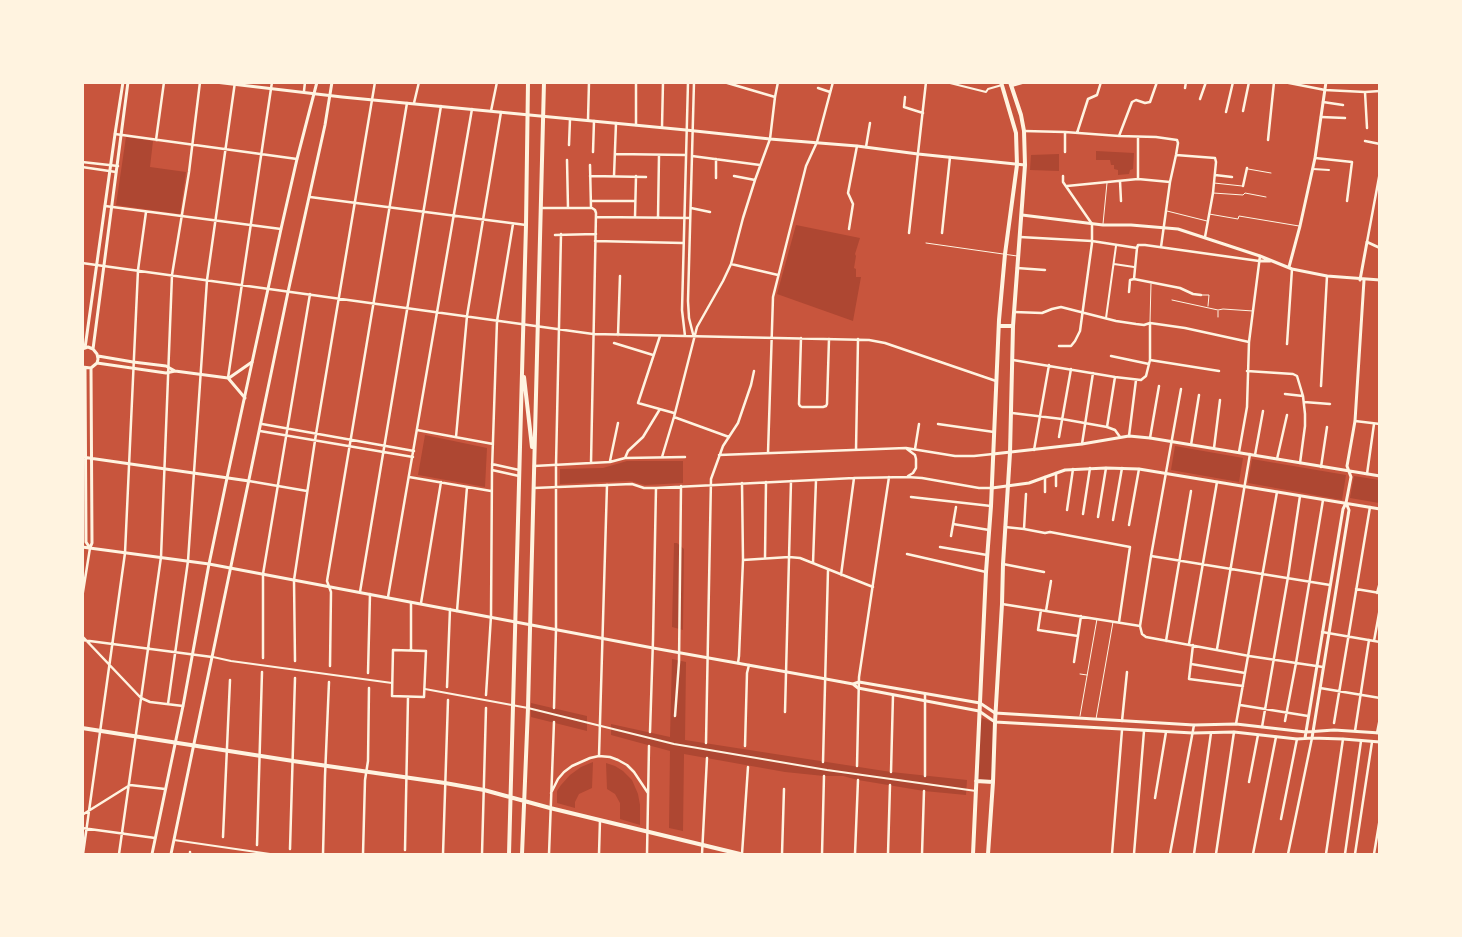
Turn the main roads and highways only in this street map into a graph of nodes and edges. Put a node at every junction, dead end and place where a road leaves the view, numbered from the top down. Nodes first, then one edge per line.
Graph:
1 (528, 82) edge
2 (544, 82) edge
3 (1002, 84) edge
4 (1011, 84) edge
5 (999, 326) junction
6 (1013, 326) junction
7 (522, 362) junction
8 (534, 464) junction
9 (82, 728) edge
10 (976, 781) junction
11 (994, 782) junction
12 (511, 797) junction
13 (523, 800) junction
14 (509, 854) edge
15 (522, 854) edge
16 (741, 854) edge
17 (972, 854) edge
18 (988, 854) edge

1 - 7 main road
2 - 8 main road
3 - 5 main road
4 - 6 main road
5 - 6 main road
5 - 10 main road
6 - 11 main road
7 - 8 main road
7 - 12 main road
8 - 13 main road
9 - 12 main road
10 - 11 main road
10 - 17 main road
11 - 18 main road
12 - 13 main road
12 - 14 main road
13 - 15 main road
13 - 16 main road

